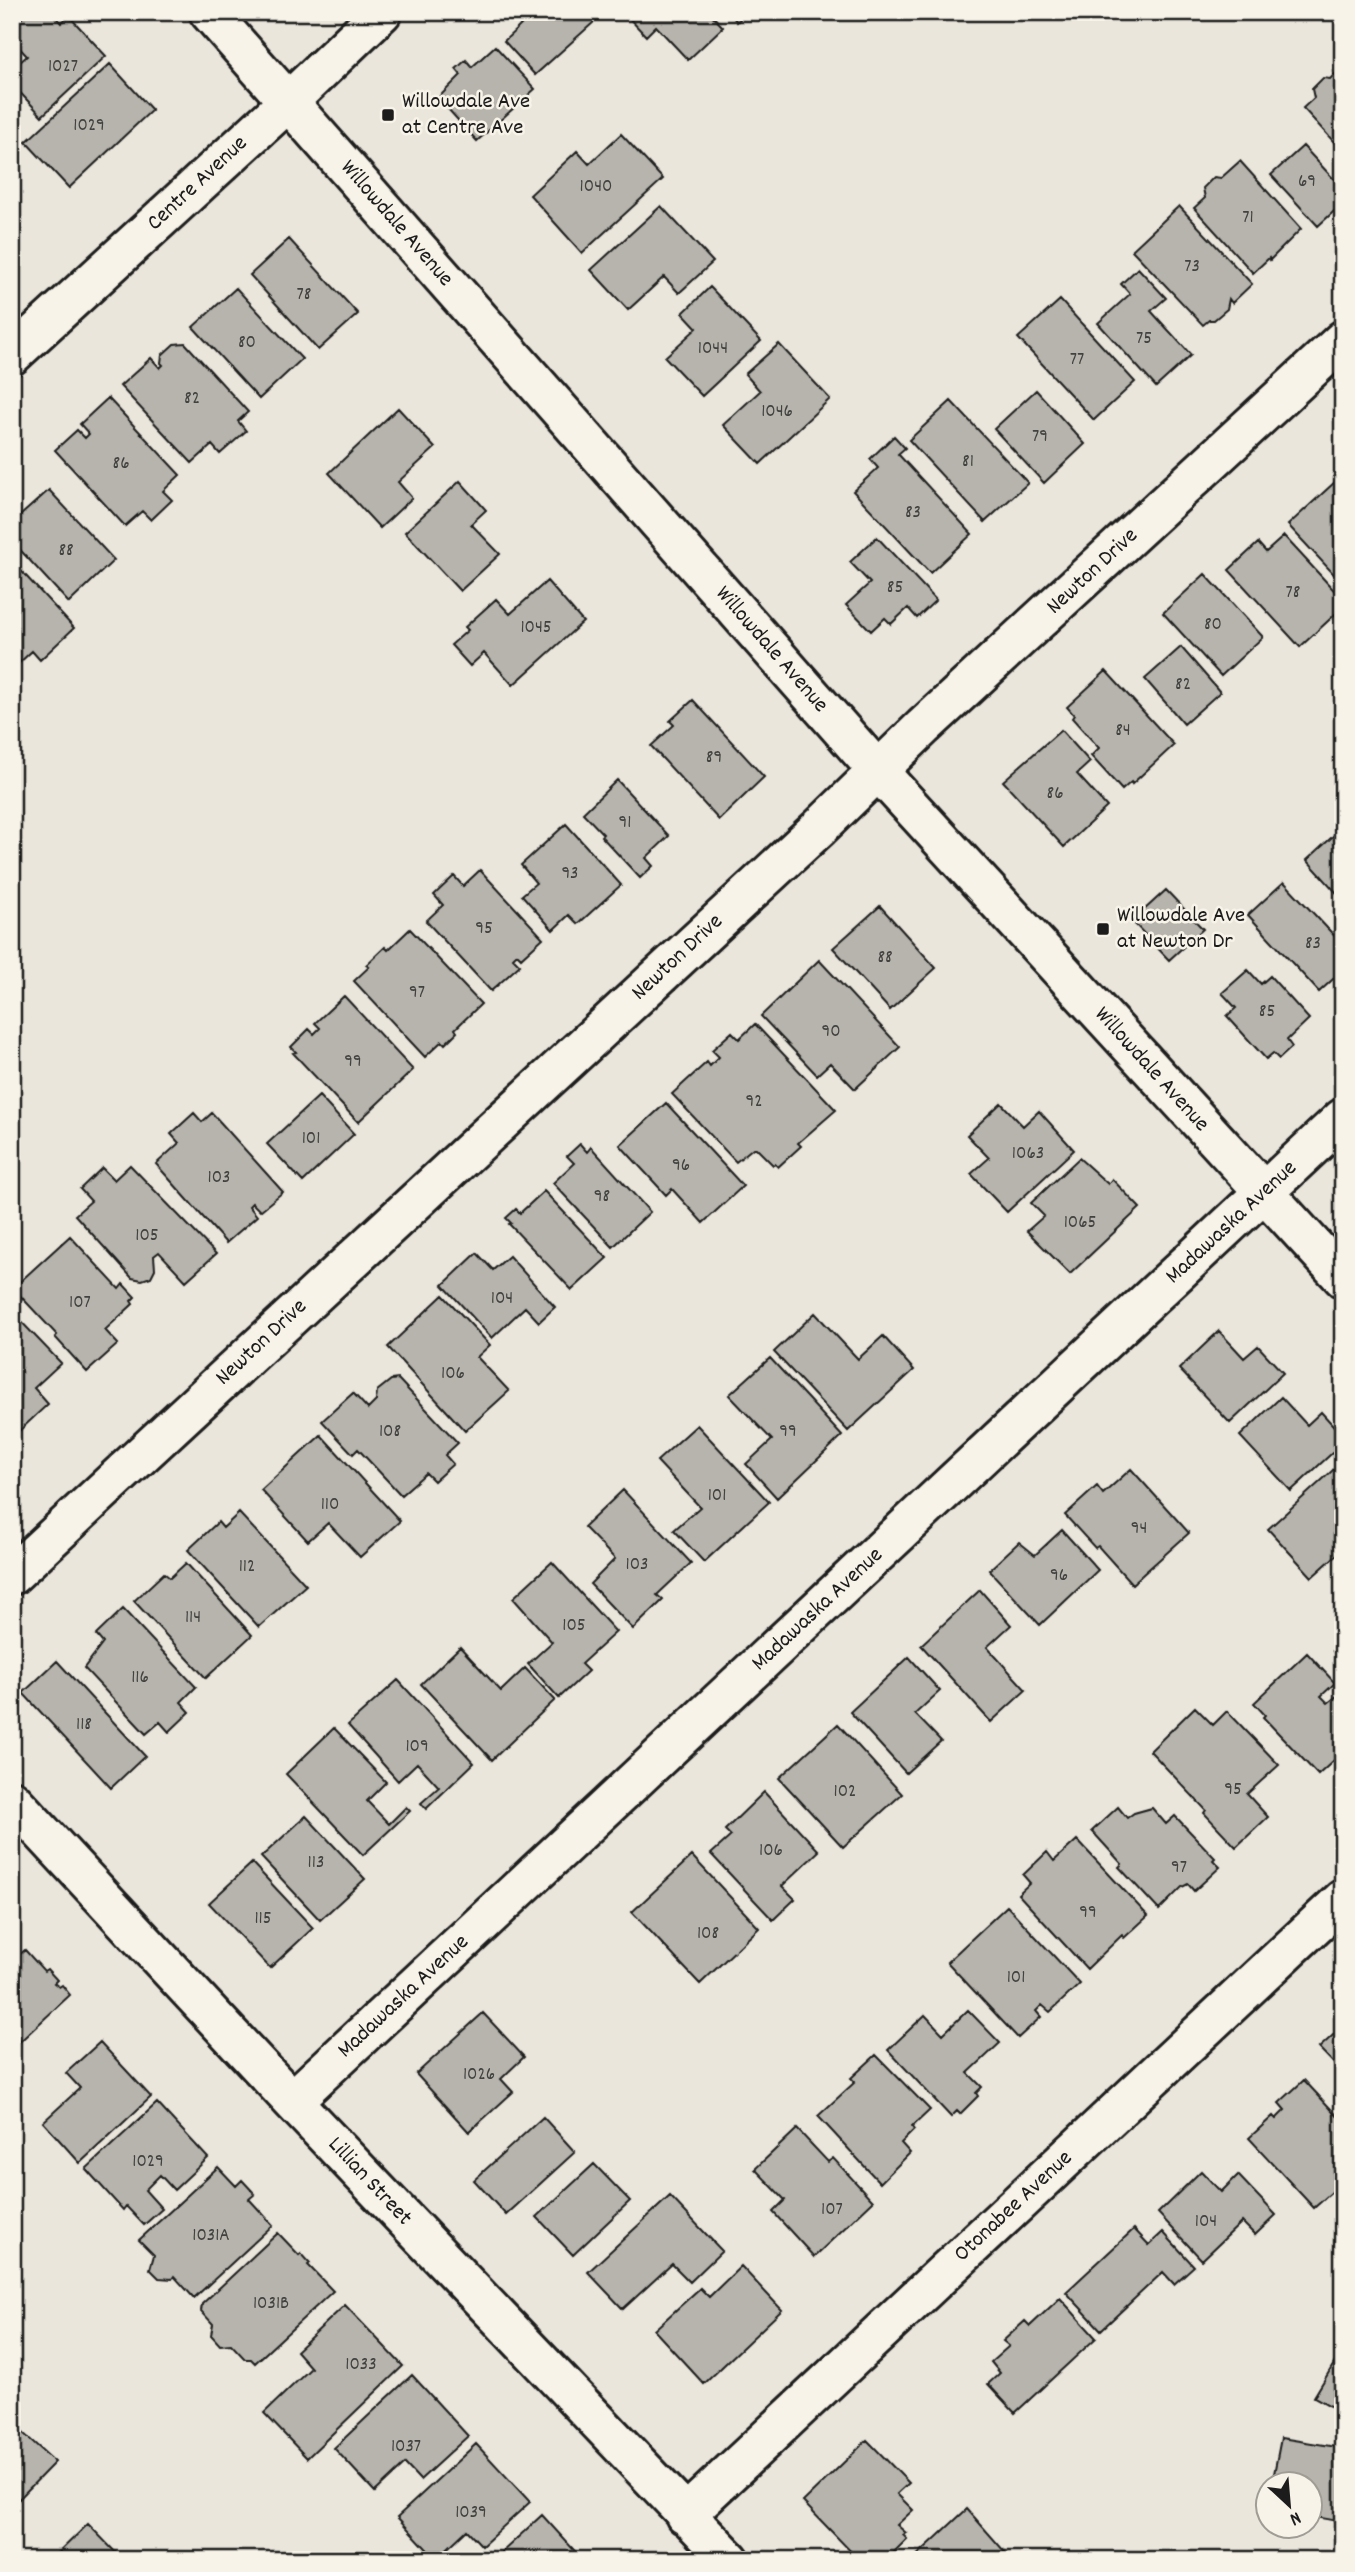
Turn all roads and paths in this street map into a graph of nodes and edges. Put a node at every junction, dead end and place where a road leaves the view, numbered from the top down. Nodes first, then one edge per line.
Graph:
1 (209, 12) edge
2 (382, 12) edge
3 (288, 102) junction
4 (1343, 340) edge
5 (12, 355) edge
6 (878, 771) junction
7 (1343, 1118) edge
8 (1264, 1194) junction
9 (1343, 1278) edge
10 (12, 1575) edge
11 (12, 1800) edge
12 (1343, 1899) edge
13 (292, 2101) junction
14 (685, 2515) junction
15 (730, 2560) edge

1 - 3 street, Willowdale Avenue
2 - 3 street, Centre Avenue
3 - 5 street, Centre Avenue
3 - 6 street, Willowdale Avenue
4 - 6 street, Newton Drive
6 - 8 street, Willowdale Avenue
6 - 10 street, Newton Drive
7 - 8 street, Madawaska Avenue
8 - 9 street, Willowdale Avenue
8 - 13 street, Madawaska Avenue
11 - 13 street, Lillian Street
12 - 14 street, Otonabee Avenue
13 - 14 street, Lillian Street
14 - 15 street, Lillian Street

